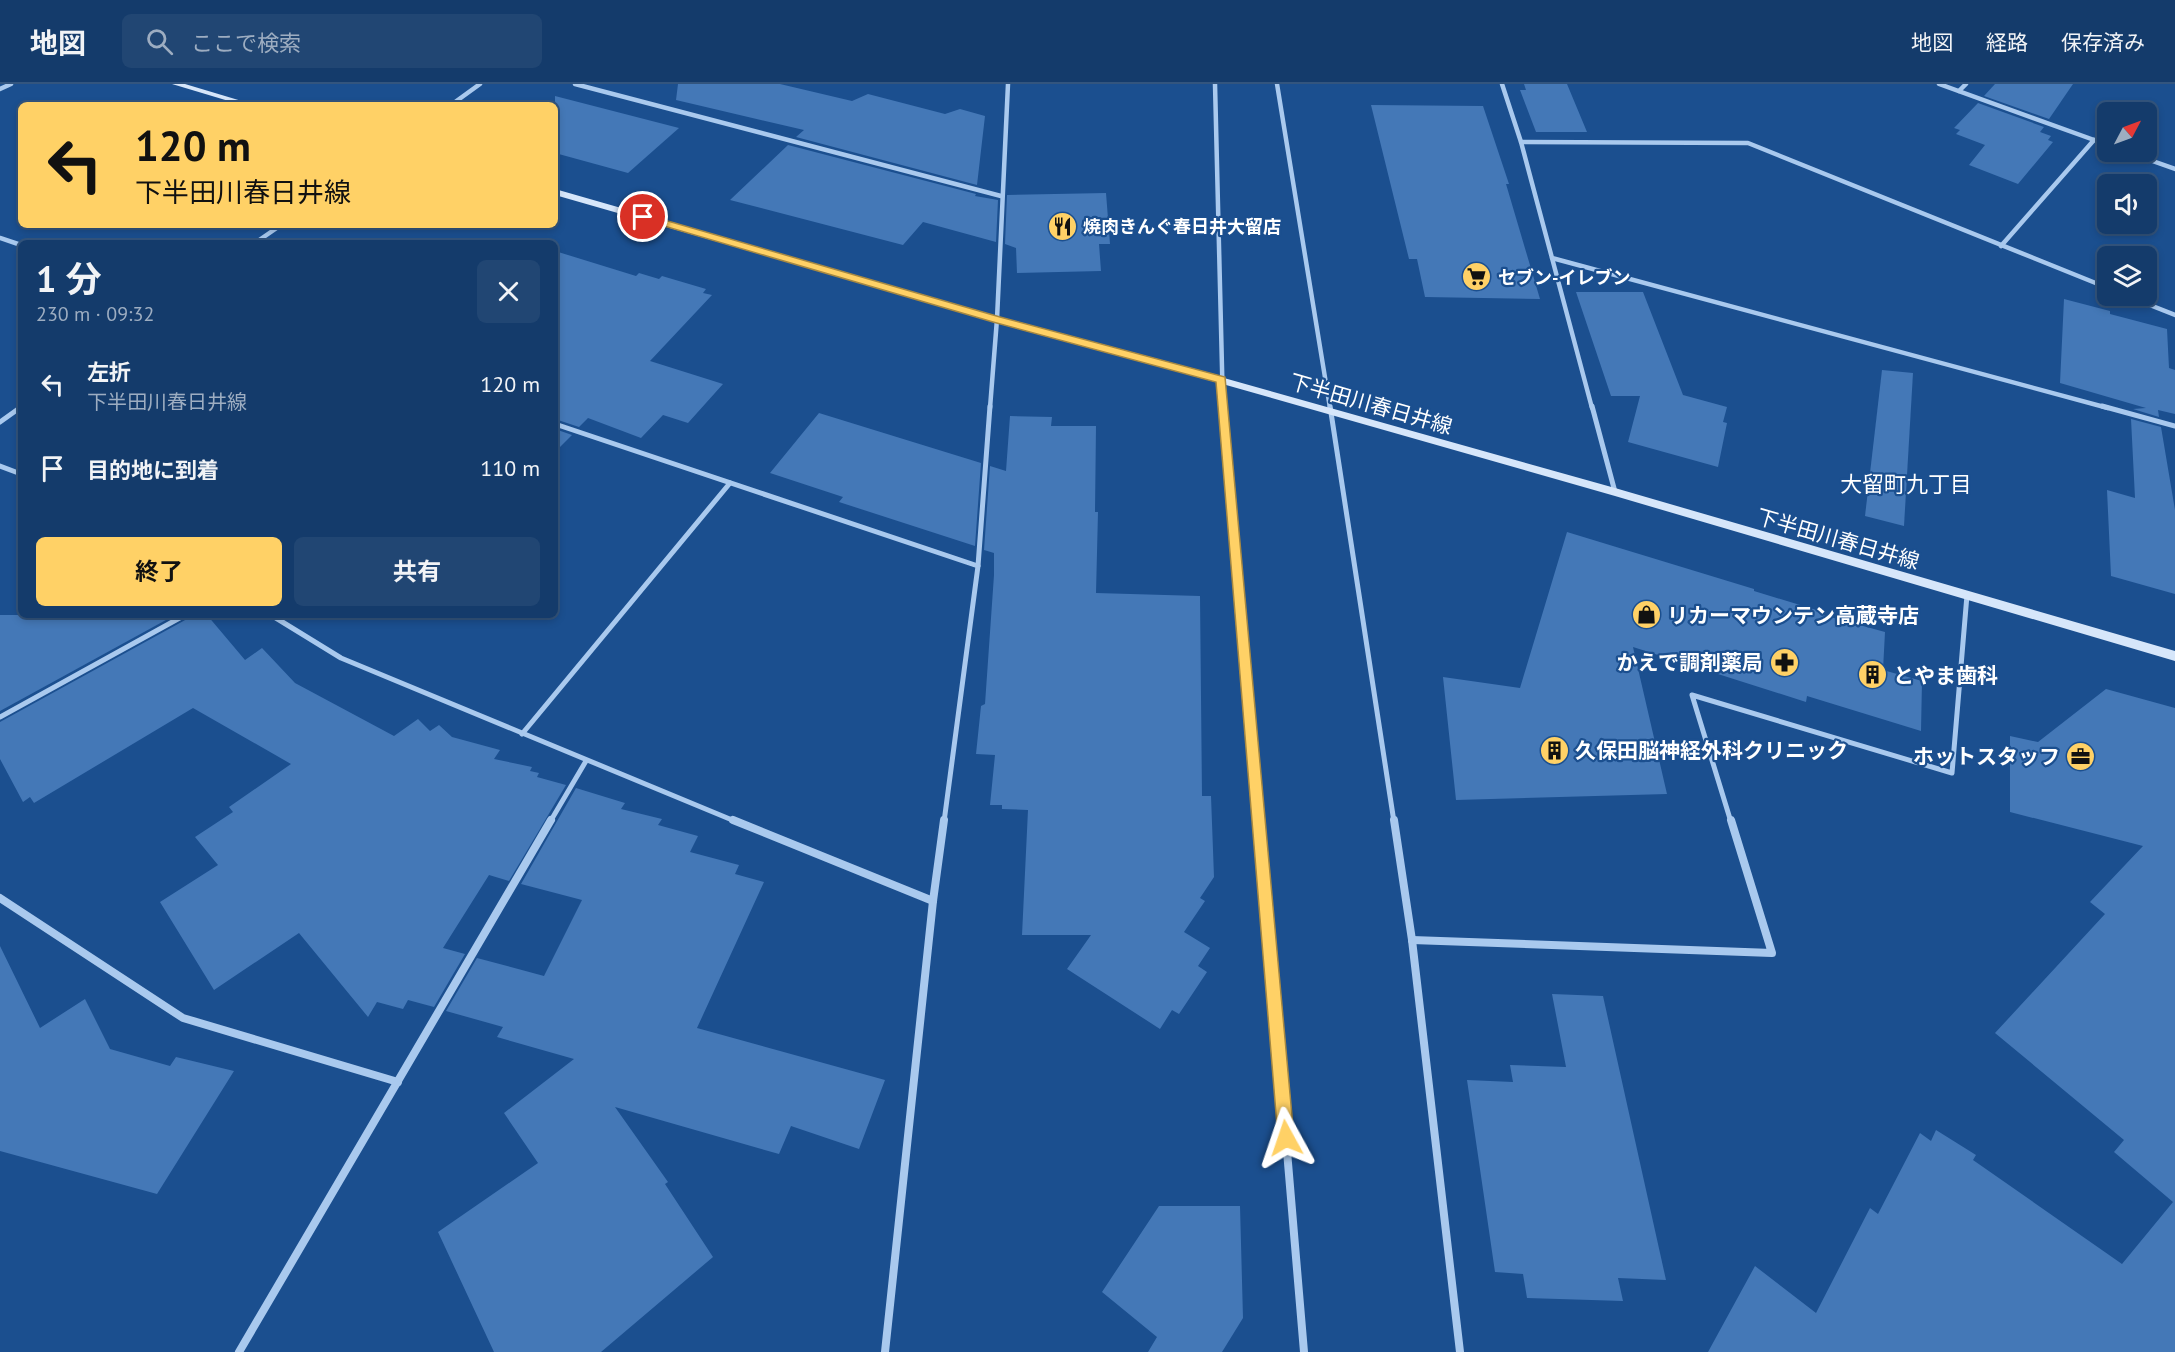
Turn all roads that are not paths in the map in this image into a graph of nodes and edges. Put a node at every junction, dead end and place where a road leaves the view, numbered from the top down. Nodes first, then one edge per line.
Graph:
1 (11, 84) edge
2 (176, 84) edge
3 (480, 84) edge
4 (575, 84) edge
5 (1008, 84) edge
6 (1215, 84) edge
7 (1276, 84) edge
8 (1502, 84) edge
9 (1939, 84) edge
10 (1966, 84) edge
11 (0, 89) edge
12 (1959, 91) junction
13 (240, 102) edge
14 (454, 102) edge
15 (2094, 140) junction
16 (2097, 141) edge
17 (1521, 142) junction
18 (2155, 162) edge
19 (2175, 169) edge
20 (558, 193) edge
21 (1001, 196) junction
22 (276, 228) edge
23 (0, 238) edge
24 (259, 240) edge
25 (18, 244) edge
26 (2001, 246) junction
27 (1552, 258) junction
28 (2097, 284) edge
29 (2152, 306) edge
30 (2175, 315) edge
31 (997, 319) junction
32 (1221, 380) junction
33 (18, 409) edge
34 (1331, 411) junction
35 (0, 422) edge
36 (558, 425) edge
37 (2175, 426) edge
38 (0, 466) edge
39 (18, 473) edge
40 (730, 483) junction
41 (1616, 492) junction
42 (978, 567) junction
43 (1967, 596) junction
44 (180, 618) edge
45 (276, 618) edge
46 (2175, 656) edge
47 (0, 717) edge
48 (522, 734) junction
49 (586, 761) junction
50 (0, 898) edge
51 (933, 901) junction
52 (1412, 940) junction
53 (398, 1082) junction
54 (239, 1352) edge
55 (885, 1352) edge
56 (1304, 1352) edge
57 (1460, 1352) edge

1 - 11 street
2 - 13 main road
3 - 14 street
4 - 21 street
5 - 21 street
6 - 32 street
7 - 34 street
8 - 17 street
9 - 12 street
10 - 12 street
12 - 15 street
15 - 16 street
15 - 26 street
17 - 26 street
17 - 27 street
18 - 19 street
20 - 31 main road, 下半田川春日井線
21 - 31 street
22 - 24 street
23 - 25 street
26 - 28 street
27 - 37 street
27 - 41 street
29 - 30 street
31 - 32 main road, 下半田川春日井線
31 - 42 street
32 - 34 main road, 下半田川春日井線
32 - 56 street
33 - 35 street
34 - 41 main road, 下半田川春日井線
34 - 52 street
36 - 40 street
38 - 39 street
40 - 42 street
40 - 48 street
41 - 43 main road, 下半田川春日井線
42 - 51 street
43 - 46 main road, 下半田川春日井線
43 - 52 street
44 - 47 street
45 - 48 street
48 - 49 street
49 - 51 street
49 - 53 street
50 - 53 street
51 - 55 street
52 - 57 street
53 - 54 street

